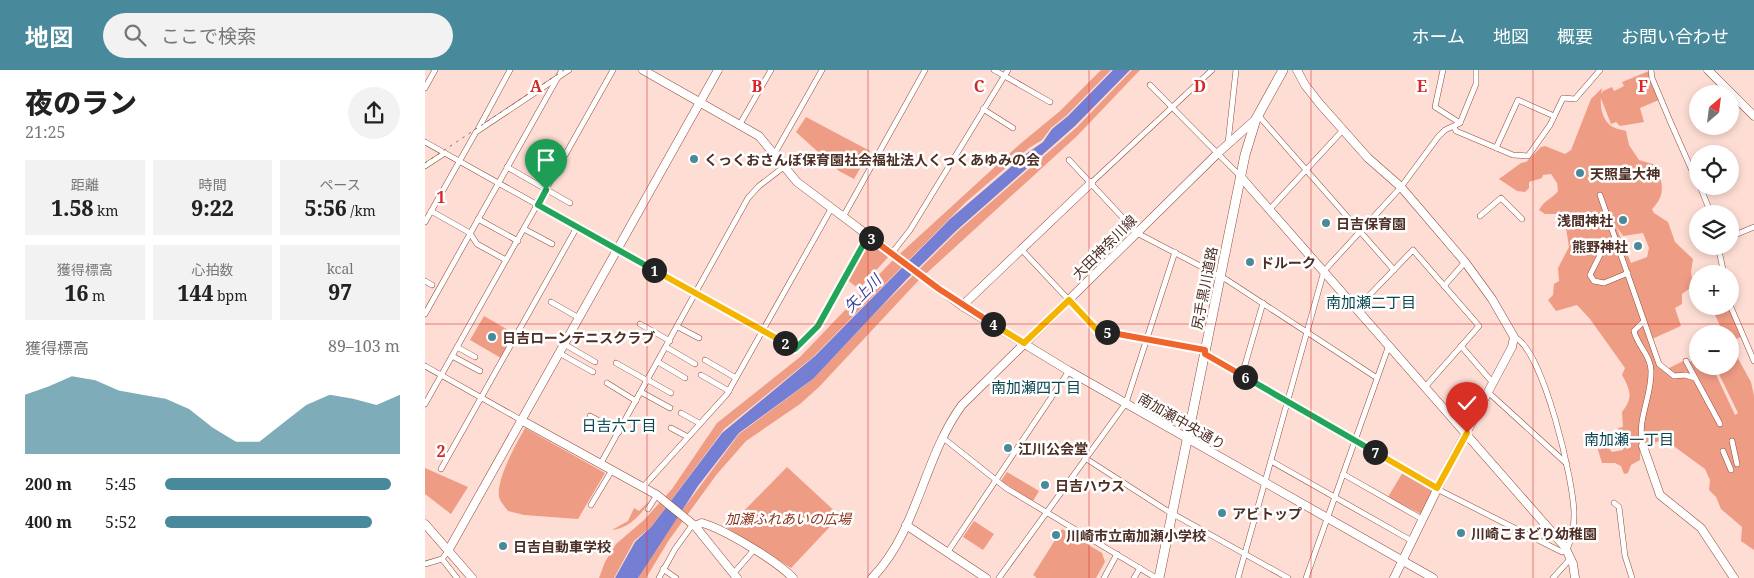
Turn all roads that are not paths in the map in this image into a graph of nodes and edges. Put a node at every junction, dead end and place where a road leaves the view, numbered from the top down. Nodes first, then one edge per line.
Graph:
1 (435, 70) edge
2 (510, 70) edge
3 (562, 70) edge
4 (569, 70) edge
5 (613, 70) edge
6 (643, 70) edge
7 (718, 70) edge
8 (771, 70) edge
9 (822, 70) edge
10 (925, 70) edge
11 (994, 70) edge
12 (1007, 70) edge
13 (1212, 70) edge
14 (1236, 70) edge
15 (1283, 70) edge
16 (1297, 70) edge
17 (1443, 70) edge
18 (1477, 70) edge
19 (1601, 70) edge
20 (1651, 70) edge
21 (1708, 70) edge
22 (1003, 76) junction
23 (558, 77) junction
24 (1150, 86) dead end
25 (425, 88) edge
26 (700, 102) junction
27 (1050, 102) dead end
28 (1173, 108) junction
29 (983, 109) junction
30 (1554, 116) junction
31 (1754, 116) edge
32 (1257, 117) junction
33 (1460, 123) junction
34 (740, 124) junction
35 (1454, 127) junction
36 (1013, 128) dead end
37 (1343, 130) junction
38 (476, 132) junction
39 (425, 142) edge
40 (1228, 143) junction
41 (1496, 148) junction
42 (445, 153) junction
43 (775, 153) junction
44 (1217, 153) junction
45 (1069, 160) dead end
46 (459, 161) junction
47 (1689, 164) edge
48 (425, 166) edge
49 (785, 166) junction
50 (507, 168) junction
51 (1306, 170) junction
52 (1240, 176) junction
53 (498, 183) junction
54 (1091, 183) junction
55 (1401, 187) junction
56 (546, 190) junction
57 (1600, 195) dead end
58 (570, 203) dead end
59 (538, 205) junction
60 (831, 209) junction
61 (1270, 209) junction
62 (431, 211) junction
63 (1480, 216) dead end
64 (843, 217) junction
65 (478, 219) junction
66 (1522, 219) dead end
67 (425, 222) edge
68 (577, 227) junction
69 (1754, 227) edge
70 (524, 229) junction
71 (1360, 231) junction
72 (470, 233) junction
73 (1137, 233) junction
74 (1739, 233) edge
75 (868, 236) junction
76 (1615, 238) junction
77 (518, 241) junction
78 (550, 242) dead end
79 (617, 250) junction
80 (1021, 250) junction
81 (1175, 252) junction
82 (894, 254) junction
83 (506, 260) junction
84 (1465, 262) junction
85 (1394, 270) junction
86 (1324, 271) junction
87 (1628, 273) junction
88 (1220, 276) junction
89 (1444, 286) junction
90 (696, 294) junction
91 (1069, 300) junction
92 (1263, 303) junction
93 (553, 305) dead end
94 (962, 306) junction
95 (1357, 308) junction
96 (425, 314) edge
97 (1734, 315) edge
98 (579, 318) junction
99 (1643, 322) junction
100 (644, 325) dead end
101 (678, 327) junction
102 (762, 331) junction
103 (1307, 332) junction
104 (699, 338) dead end
105 (1514, 338) junction
106 (1146, 339) junction
107 (670, 341) junction
108 (1024, 343) junction
109 (564, 344) junction
110 (1389, 344) junction
111 (1461, 346) junction
112 (457, 347) junction
113 (667, 347) junction
114 (1205, 352) junction
115 (559, 353) junction
116 (452, 356) junction
117 (475, 357) dead end
118 (705, 360) dead end
119 (1686, 361) dead end
120 (1754, 361) edge
121 (595, 362) dead end
122 (658, 362) junction
123 (616, 363) dead end
124 (695, 364) dead end
125 (425, 366) edge
126 (477, 371) dead end
127 (1069, 371) junction
128 (593, 372) dead end
129 (441, 375) junction
130 (701, 375) dead end
131 (1242, 375) junction
132 (685, 378) dead end
133 (736, 378) junction
134 (1377, 378) junction
135 (1695, 378) junction
136 (648, 380) junction
137 (606, 383) dead end
138 (1493, 383) junction
139 (1426, 386) junction
140 (729, 391) junction
141 (641, 392) junction
142 (1488, 392) junction
143 (671, 393) dead end
144 (481, 398) junction
145 (637, 400) junction
146 (1287, 402) junction
147 (1126, 403) junction
148 (425, 404) edge
149 (670, 408) dead end
150 (681, 413) dead end
151 (590, 416) dead end
152 (521, 420) junction
153 (699, 423) junction
154 (1719, 424) dead end
155 (671, 428) dead end
156 (619, 432) junction
157 (1467, 433) junction
158 (942, 436) junction
159 (688, 437) junction
160 (1188, 439) junction
161 (1355, 440) junction
162 (1732, 441) dead end
163 (1643, 446) joint
164 (1723, 451) dead end
165 (1085, 458) junction
166 (1271, 461) junction
167 (601, 463) junction
168 (1567, 464) junction
169 (1737, 464) dead end
170 (441, 469) dead end
171 (612, 470) junction
172 (1731, 470) dead end
173 (1343, 474) junction
174 (996, 482) junction
175 (1265, 483) junction
176 (643, 487) junction
177 (1437, 488) junction
178 (658, 495) junction
179 (1335, 497) junction
180 (1614, 503) dead end
181 (591, 505) dead end
182 (648, 509) dead end
183 (1046, 512) junction
184 (1173, 513) junction
185 (1327, 519) junction
186 (1422, 519) junction
187 (425, 524) edge
188 (692, 524) junction
189 (906, 525) junction
190 (1412, 540) junction
191 (1567, 550) junction
192 (447, 551) junction
193 (753, 551) junction
194 (947, 553) junction
195 (1117, 554) junction
196 (1245, 554) junction
197 (1571, 558) junction
198 (441, 559) junction
199 (1402, 561) junction
200 (425, 564) edge
201 (1139, 568) junction
202 (663, 569) junction
203 (735, 576) edge
204 (469, 577) edge
205 (457, 578) edge
206 (659, 578) edge
207 (676, 578) edge
208 (793, 578) edge
209 (873, 578) edge
210 (985, 578) edge
211 (999, 578) edge
212 (1104, 578) edge
213 (1134, 578) edge
214 (1158, 578) edge
215 (1239, 578) edge
216 (1288, 578) edge
217 (1306, 578) edge
218 (1393, 578) edge
219 (1433, 578) edge
220 (1553, 578) edge
221 (1575, 578) edge
222 (1632, 578) edge
223 (1734, 578) edge

1 - 25 street
2 - 38 street
3 - 23 street
4 - 23 street
5 - 56 street
6 - 26 street, 南加瀬中央通り
7 - 26 street
8 - 34 street
9 - 43 street
10 - 64 street
11 - 22 street
12 - 22 street
13 - 28 street
14 - 40 street
15 - 32 main road, 尻手黒川道路
16 - 37 street
17 - 33 street
18 - 33 street
19 - 30 street
20 - 47 street
21 - 31 street
22 - 27 street
22 - 29 street
23 - 38 street
23 - 50 street
24 - 28 street
26 - 34 street, 南加瀬中央通り
26 - 79 street
28 - 44 street
28 - 54 street
29 - 36 street
29 - 82 street
30 - 41 street
30 - 41 street
32 - 40 street, 大田神奈川線
32 - 51 street
32 - 52 main road, 尻手黒川道路
33 - 35 street
34 - 43 street, 南加瀬中央通り
35 - 41 street
35 - 55 street
37 - 51 street
37 - 55 street
38 - 46 street
39 - 42 street
40 - 44 street, 大田神奈川線
42 - 46 street
42 - 48 street
43 - 49 street, 南加瀬中央通り
44 - 52 street
44 - 73 street, 大田神奈川線
45 - 54 street
46 - 53 street
46 - 62 street
49 - 60 street, 南加瀬中央通り
49 - 90 street
50 - 53 street
50 - 56 street
51 - 61 street
51 - 71 street
52 - 61 street
52 - 88 main road, 尻手黒川道路
53 - 59 street
53 - 65 street
54 - 73 street
54 - 80 street
55 - 71 street
55 - 84 street
56 - 58 street
56 - 59 street
57 - 76 street
59 - 68 street
59 - 70 street
60 - 64 street, 南加瀬中央通り
60 - 102 street
61 - 86 street
62 - 67 street
62 - 72 street
63 - 66 street
64 - 75 street, 南加瀬中央通り
65 - 72 street
65 - 77 street
68 - 79 street
68 - 144 street
69 - 74 street
70 - 77 street
70 - 78 street
71 - 85 street
71 - 86 street
72 - 83 street
72 - 96 street
73 - 81 street
73 - 91 street, 大田神奈川線
75 - 82 street, 南加瀬中央通り
75 - 102 street
76 - 87 street
76 - 87 street
77 - 83 street
79 - 90 street
79 - 98 street
80 - 91 street
80 - 94 street
81 - 88 street
81 - 106 street
82 - 94 street, 南加瀬中央通り
83 - 112 street
84 - 89 street
84 - 105 street
85 - 89 street
85 - 95 street
86 - 95 street
86 - 103 street
87 - 99 street
88 - 92 street
88 - 114 main road, 尻手黒川道路
89 - 111 street
90 - 101 street
90 - 102 street
91 - 106 street
91 - 108 street, 大田神奈川線
92 - 103 street
92 - 131 street
93 - 98 street
94 - 108 street, 南加瀬中央通り
95 - 110 street
97 - 120 street
98 - 109 street
99 - 135 street
99 - 163 street
100 - 107 street
101 - 104 street
101 - 107 street
102 - 133 street
103 - 134 street
103 - 146 street
105 - 138 street
105 - 168 street
106 - 114 street
106 - 147 street
107 - 113 street
108 - 127 street, 南加瀬中央通り
108 - 158 street, 大田神奈川線
109 - 115 street
109 - 121 street
110 - 134 street
110 - 139 street
111 - 138 street
111 - 139 street
112 - 116 street
112 - 117 street
113 - 122 street
113 - 124 street
114 - 131 street
114 - 160 main road, 尻手黒川道路
115 - 128 street
115 - 152 street
116 - 126 street
116 - 129 street
118 - 133 street
119 - 135 street
122 - 132 street
122 - 136 street
123 - 136 street
125 - 129 street
127 - 147 street, 南加瀬中央通り
127 - 174 street
129 - 144 street
129 - 148 street
130 - 140 street
131 - 146 street
133 - 140 street
134 - 161 street
135 - 154 street
136 - 141 street
136 - 143 street
137 - 145 street
138 - 142 street
139 - 157 street
140 - 153 street
141 - 145 street
141 - 149 street
142 - 157 street
142 - 168 street
144 - 152 street
144 - 170 street
145 - 156 street
146 - 161 street
146 - 166 street
147 - 160 street, 南加瀬中央通り
147 - 165 street
150 - 153 street
151 - 156 street
152 - 167 street
152 - 192 street
153 - 159 street
155 - 159 street
156 - 167 street
157 - 177 street
157 - 191 street
158 - 174 street
158 - 189 street, 大田神奈川線
159 - 176 street
160 - 175 street, 南加瀬中央通り
160 - 184 main road, 尻手黒川道路
161 - 173 street
161 - 177 street
162 - 169 street
163 - 223 street
164 - 172 street
165 - 183 street
165 - 184 street
166 - 175 street
166 - 179 street
167 - 171 street
168 - 191 street
171 - 176 street
171 - 181 street
173 - 179 street
173 - 186 street
174 - 183 street
174 - 194 street
175 - 185 street, 南加瀬中央通り
175 - 196 street
176 - 178 street
177 - 186 street
177 - 191 street
178 - 182 street
178 - 188 street
179 - 185 street
179 - 190 street
180 - 222 street
183 - 195 street
183 - 211 street
184 - 196 street
184 - 214 main road, 尻手黒川道路
185 - 199 street, 南加瀬中央通り
185 - 217 street
186 - 190 street
187 - 192 street
188 - 193 street
188 - 202 street
188 - 203 street
189 - 194 street
189 - 209 street, 大田神奈川線
190 - 199 street
191 - 197 street
192 - 198 street
192 - 204 street
193 - 203 street
193 - 208 street
194 - 210 street
195 - 201 street
195 - 212 street
196 - 215 street
196 - 216 street
197 - 220 street
197 - 221 street
198 - 200 street
198 - 205 street
199 - 218 street
199 - 219 street, 南加瀬中央通り
201 - 213 street
201 - 214 street
202 - 206 street
202 - 207 street

